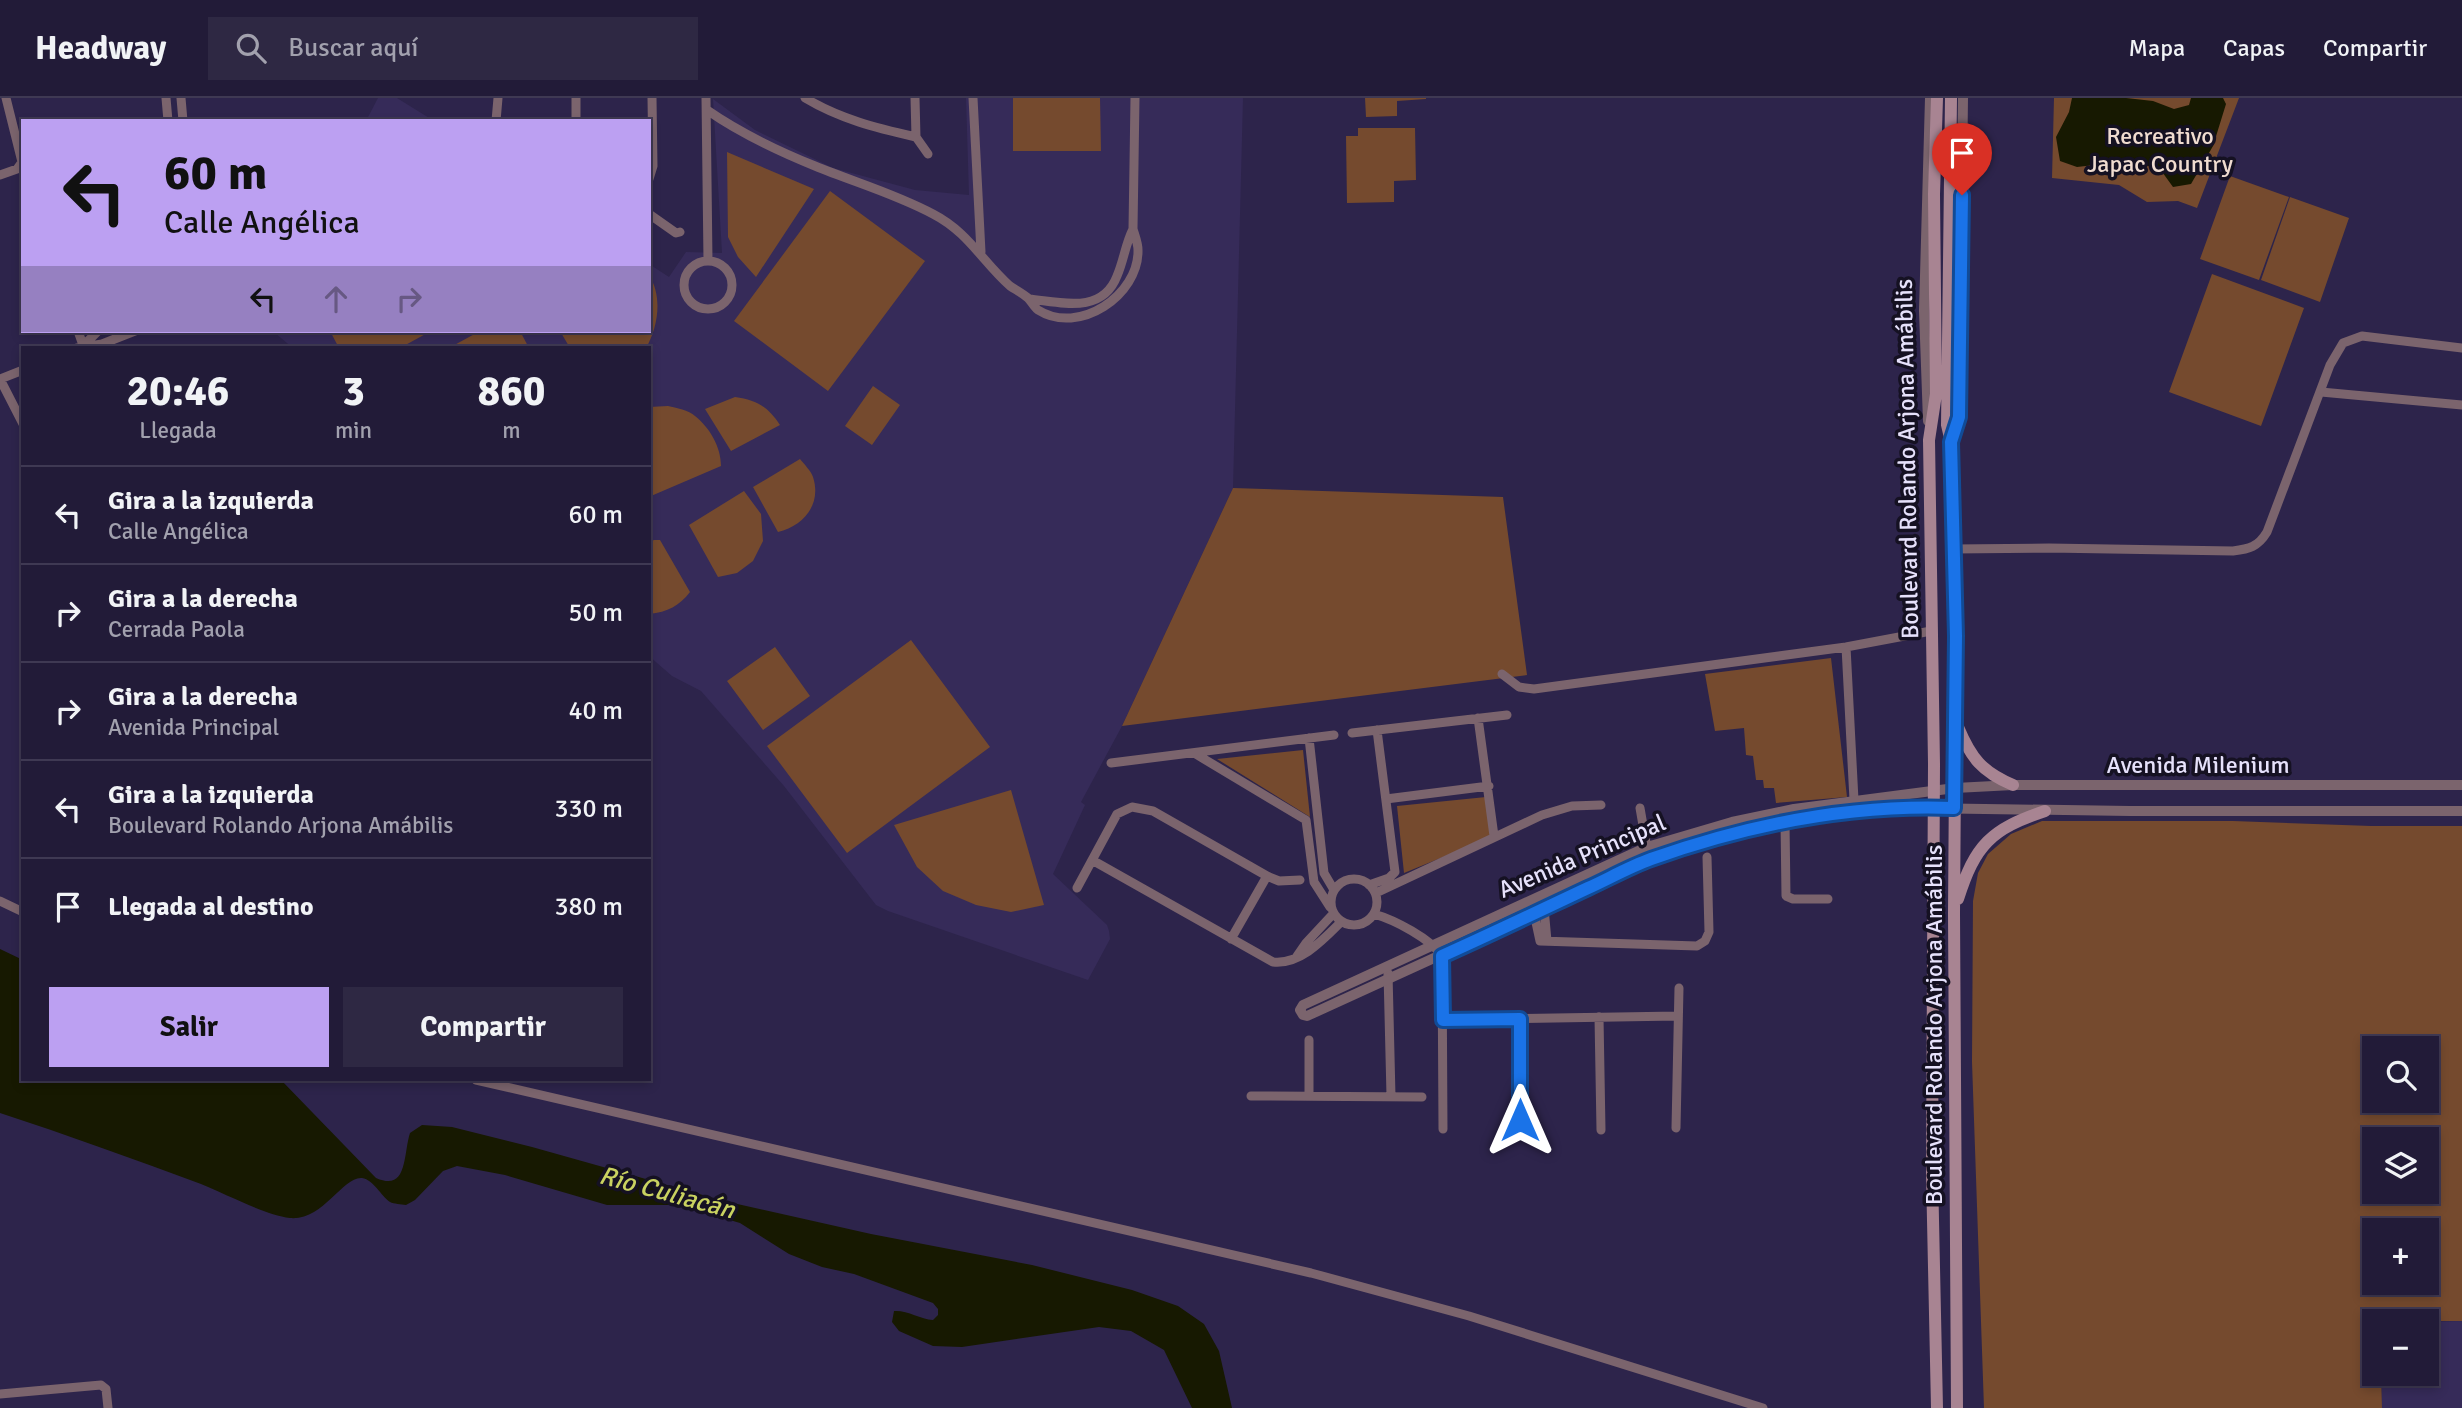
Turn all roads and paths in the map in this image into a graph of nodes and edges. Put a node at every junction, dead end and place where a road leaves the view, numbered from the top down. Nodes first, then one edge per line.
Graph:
1 (5, 98) edge
2 (166, 98) edge
3 (181, 98) edge
4 (498, 98) edge
5 (576, 98) edge
6 (652, 98) edge
7 (706, 98) edge
8 (805, 98) edge
9 (915, 98) edge
10 (973, 98) edge
11 (1135, 98) edge
12 (1930, 98) edge
13 (1937, 98) edge
14 (1951, 98) edge
15 (1963, 98) edge
16 (706, 110) junction
17 (168, 119) edge
18 (183, 119) edge
19 (496, 119) edge
20 (576, 119) edge
21 (916, 137) junction
22 (928, 154) dead end
23 (21, 155) edge
24 (21, 162) edge
25 (651, 172) edge
26 (0, 175) edge
27 (651, 215) edge
28 (1133, 229) junction
29 (680, 232) dead end
30 (981, 252) junction
31 (708, 261) junction
32 (1029, 299) junction
33 (96, 333) edge
34 (127, 333) edge
35 (82, 346) edge
36 (88, 346) edge
37 (2462, 348) edge
38 (21, 371) edge
39 (0, 379) edge
40 (2321, 392) junction
41 (1942, 395) junction
42 (2462, 405) edge
43 (21, 420) edge
44 (1929, 440) junction
45 (1951, 442) junction
46 (1952, 550) junction
47 (1931, 631) junction
48 (1846, 647) junction
49 (1502, 674) dead end
50 (1507, 715) dead end
51 (1478, 718) junction
52 (1956, 722) junction
53 (1377, 730) junction
54 (1353, 733) dead end
55 (1335, 735) dead end
56 (1309, 738) junction
57 (1194, 753) junction
58 (1111, 763) dead end
59 (2013, 785) junction
60 (2462, 785) edge
61 (1489, 786) junction
62 (1955, 788) junction
63 (1934, 791) junction
64 (1386, 799) junction
65 (1854, 800) junction
66 (1601, 805) dead end
67 (1640, 808) dead end
68 (1934, 808) junction
69 (1954, 808) junction
70 (2045, 811) junction
71 (2462, 811) edge
72 (1317, 818) junction
73 (1306, 820) junction
74 (1785, 822) junction
75 (1494, 836) junction
76 (1647, 847) junction
77 (1707, 857) dead end
78 (1092, 860) junction
79 (1649, 860) junction
80 (1395, 872) junction
81 (1267, 876) junction
82 (1300, 880) dead end
83 (1401, 881) junction
84 (1369, 885) junction
85 (1077, 888) dead end
86 (1334, 890) junction
87 (1376, 893) junction
88 (1828, 899) dead end
89 (0, 901) edge
90 (1332, 910) junction
91 (21, 911) edge
92 (1539, 911) junction
93 (1954, 913) junction
94 (1374, 914) junction
95 (1341, 922) junction
96 (1231, 939) junction
97 (1435, 945) junction
98 (1442, 956) junction
99 (1296, 957) junction
100 (1388, 973) junction
101 (1679, 988) dead end
102 (1678, 1016) junction
103 (1599, 1017) junction
104 (1520, 1019) junction
105 (1443, 1020) junction
106 (1310, 1040) dead end
107 (480, 1081) edge
108 (1251, 1096) dead end
109 (1309, 1096) junction
110 (1391, 1096) junction
111 (1422, 1097) dead end
112 (1520, 1120) dead end
113 (1676, 1128) dead end
114 (1443, 1129) dead end
115 (1601, 1130) dead end
116 (0, 1394) edge
117 (1937, 1404) edge
118 (1957, 1405) edge
119 (108, 1408) edge
120 (1763, 1408) edge

1 - 23 street
2 - 17 street
3 - 18 street
4 - 19 street
5 - 20 street
6 - 25 street
7 - 16 street
8 - 21 street
9 - 21 street
10 - 30 street
11 - 28 street
12 - 44 street, Boulevard Rolando Arjona Amábilis
13 - 41 main road, Boulevard Rolando Arjona Amábilis
14 - 41 main road, Boulevard Rolando Arjona Amábilis
15 - 45 street, Boulevard Rolando Arjona Amábilis
16 - 30 street
16 - 31 street
21 - 22 street
24 - 26 street
27 - 29 street
28 - 32 street
28 - 32 street
30 - 32 street
31 - 31 street
33 - 35 street
34 - 36 street
37 - 40 street
38 - 39 street
39 - 43 street
40 - 42 street
40 - 46 street
41 - 44 main road
41 - 45 main road
44 - 47 main road, Boulevard Rolando Arjona Amábilis
45 - 46 main road, Boulevard Rolando Arjona Amábilis
46 - 52 main road, Boulevard Rolando Arjona Amábilis
47 - 48 street
47 - 63 main road, Boulevard Rolando Arjona Amábilis
48 - 49 street
48 - 65 street
50 - 51 street
51 - 53 street
51 - 61 street
52 - 59 main road
52 - 62 main road, Boulevard Rolando Arjona Amábilis
53 - 54 street
53 - 64 street
55 - 56 street
56 - 57 street
56 - 72 street
57 - 58 street
57 - 73 street
59 - 60 street, Avenida Milenium
59 - 62 street, Avenida Milenium
61 - 64 street
61 - 75 street
62 - 63 street, Avenida Milenium
62 - 69 main road, Boulevard Rolando Arjona Amábilis
63 - 65 street, Avenida Principal
63 - 68 main road, Boulevard Rolando Arjona Amábilis
64 - 80 street
65 - 76 street, Avenida Principal
66 - 75 street
67 - 76 street
68 - 69 street, Avenida Milenium
68 - 74 street, Avenida Principal
68 - 117 main road, Boulevard Rolando Arjona Amábilis
69 - 70 street, Avenida Milenium
69 - 93 main road, Boulevard Rolando Arjona Amábilis
70 - 71 street, Avenida Milenium
70 - 93 main road
72 - 73 street
72 - 86 street
73 - 90 street
74 - 79 street, Avenida Principal
74 - 88 street
75 - 83 street
76 - 79 street
76 - 97 street, Avenida Principal
77 - 92 street
78 - 81 street
78 - 85 street
78 - 96 street
79 - 92 street, Avenida Principal
80 - 83 street
80 - 84 street
81 - 82 street
81 - 96 street
83 - 87 street
84 - 86 street
84 - 87 street
86 - 90 street
87 - 94 street
89 - 91 street
90 - 95 street
90 - 99 street
92 - 98 street, Avenida Principal
93 - 118 main road, Boulevard Rolando Arjona Amábilis
94 - 95 street
94 - 97 street
95 - 99 street
96 - 99 street
97 - 98 street
97 - 100 street, Avenida Principal
98 - 100 street, Avenida Principal
98 - 105 street
100 - 100 street, Avenida Principal
100 - 110 street
101 - 102 street
102 - 103 street
102 - 113 street
103 - 104 street
103 - 115 street
104 - 105 street
104 - 112 street
105 - 114 street
106 - 109 street
107 - 120 street
108 - 109 street
109 - 110 street
110 - 111 street
116 - 119 street

